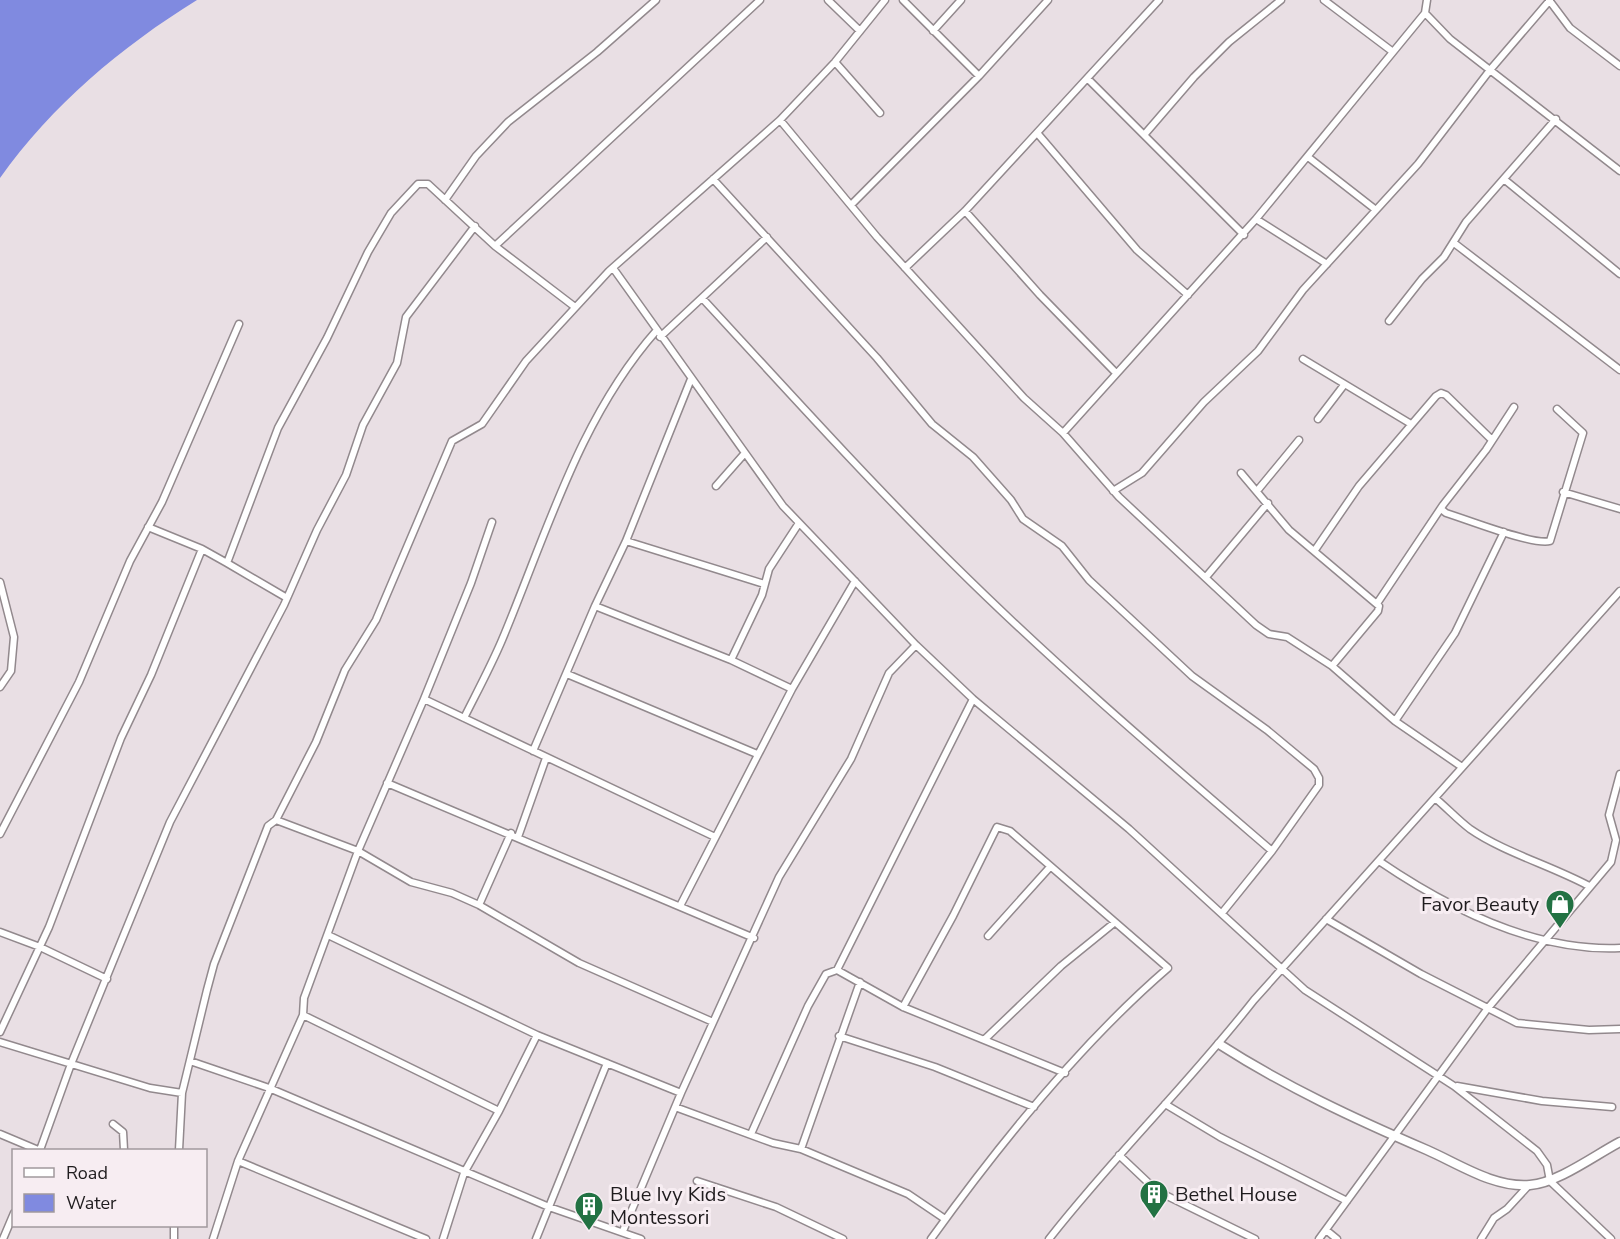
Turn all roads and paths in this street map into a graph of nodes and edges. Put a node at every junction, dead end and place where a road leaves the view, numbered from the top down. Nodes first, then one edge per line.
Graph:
1 (656, 0) edge
2 (760, 0) edge
3 (828, 0) edge
4 (885, 0) edge
5 (903, 0) edge
6 (961, 0) edge
7 (1048, 0) edge
8 (1159, 0) edge
9 (1281, 0) edge
10 (1324, 0) edge
11 (1428, 0) edge
12 (1549, 0) edge
13 (1425, 13) junction
14 (860, 31) junction
15 (933, 31) junction
16 (1393, 52) junction
17 (835, 62) junction
18 (1620, 66) edge
19 (1490, 70) junction
20 (979, 76) junction
21 (1088, 79) junction
22 (880, 113) dead end
23 (1556, 119) junction
24 (780, 120) junction
25 (1038, 134) junction
26 (1144, 135) junction
27 (1308, 157) junction
28 (1620, 171) edge
29 (713, 178) junction
30 (1505, 180) junction
31 (445, 200) junction
32 (851, 205) junction
33 (1376, 210) junction
34 (965, 211) junction
35 (1256, 219) junction
36 (475, 226) junction
37 (1244, 235) junction
38 (767, 237) junction
39 (1454, 243) junction
40 (495, 246) junction
41 (1327, 264) junction
42 (613, 268) junction
43 (905, 268) junction
44 (1620, 274) edge
45 (1188, 295) junction
46 (702, 298) junction
47 (575, 307) junction
48 (1389, 321) dead end
49 (239, 324) dead end
50 (657, 330) junction
51 (660, 337) junction
52 (1303, 359) dead end
53 (1620, 370) edge
54 (1116, 374) junction
55 (691, 379) junction
56 (1344, 385) junction
57 (1514, 407) dead end
58 (1557, 410) dead end
59 (1318, 419) dead end
60 (1411, 424) junction
61 (1063, 433) junction
62 (1299, 440) dead end
63 (1492, 440) junction
64 (746, 453) junction
65 (1241, 473) dead end
66 (716, 486) dead end
67 (1113, 491) junction
68 (1257, 491) junction
69 (1563, 492) junction
70 (1268, 503) junction
71 (1441, 509) junction
72 (1620, 509) edge
73 (492, 522) dead end
74 (799, 523) junction
75 (148, 527) junction
76 (1504, 532) junction
77 (626, 541) junction
78 (202, 549) junction
79 (1315, 550) junction
80 (227, 563) junction
81 (1206, 576) junction
82 (855, 581) junction
83 (0, 582) edge
84 (764, 584) junction
85 (1620, 591) edge
86 (287, 598) junction
87 (1378, 602) junction
88 (595, 606) junction
89 (916, 645) junction
90 (731, 660) junction
91 (1332, 666) junction
92 (567, 674) junction
93 (0, 687) edge
94 (792, 689) junction
95 (424, 699) junction
96 (973, 699) junction
97 (464, 718) junction
98 (1395, 721) junction
99 (533, 751) junction
100 (757, 754) junction
101 (546, 758) junction
102 (1462, 767) junction
103 (1620, 774) edge
104 (387, 783) junction
105 (1618, 797) edge
106 (1435, 798) junction
107 (276, 820) junction
108 (511, 833) junction
109 (0, 834) edge
110 (518, 837) junction
111 (715, 837) junction
112 (1618, 840) edge
113 (357, 851) junction
114 (1272, 851) junction
115 (1379, 861) junction
116 (1050, 867) junction
117 (1589, 886) junction
118 (479, 904) junction
119 (680, 906) junction
120 (1222, 913) junction
121 (1326, 919) junction
122 (1114, 923) junction
123 (0, 932) edge
124 (328, 934) junction
125 (988, 936) dead end
126 (754, 938) junction
127 (1547, 940) junction
128 (40, 946) junction
129 (1620, 948) edge
130 (837, 969) junction
131 (1282, 969) junction
132 (107, 979) junction
133 (860, 982) junction
134 (903, 1007) junction
135 (1488, 1008) junction
136 (303, 1015) junction
137 (713, 1022) junction
138 (1620, 1029) edge
139 (0, 1032) edge
140 (537, 1035) junction
141 (839, 1036) junction
142 (985, 1039) junction
143 (0, 1042) edge
144 (1219, 1044) junction
145 (190, 1061) junction
146 (607, 1063) junction
147 (71, 1064) junction
148 (1065, 1073) junction
149 (1438, 1077) junction
150 (1454, 1086) junction
151 (269, 1088) junction
152 (183, 1093) junction
153 (681, 1094) junction
154 (1165, 1104) junction
155 (675, 1107) junction
156 (1034, 1107) junction
157 (1612, 1107) dead end
158 (499, 1112) junction
159 (113, 1124) dead end
160 (0, 1134) edge
161 (751, 1134) junction
162 (1392, 1137) junction
163 (1620, 1142) edge
164 (37, 1149) edge
165 (39, 1149) edge
166 (124, 1149) edge
167 (178, 1149) edge
168 (801, 1149) junction
169 (1119, 1155) junction
170 (238, 1161) junction
171 (464, 1173) junction
172 (1550, 1180) junction
173 (697, 1181) dead end
174 (1529, 1185) junction
175 (1347, 1201) junction
176 (549, 1207) junction
177 (12, 1218) edge
178 (945, 1219) junction
179 (1326, 1230) junction
180 (623, 1231) junction
181 (3, 1239) edge
182 (213, 1239) edge
183 (426, 1239) edge
184 (442, 1239) edge
185 (536, 1239) edge
186 (641, 1239) edge
187 (843, 1239) edge
188 (931, 1239) edge
189 (1048, 1239) edge
190 (1254, 1239) edge
191 (1318, 1239) edge
192 (1337, 1239) edge
193 (1481, 1239) edge
194 (1611, 1239) edge

1 - 31 street
2 - 40 street
3 - 14 street
4 - 14 street
5 - 15 street
6 - 15 street
7 - 20 street
8 - 21 street
9 - 26 street
10 - 16 street
11 - 13 street
12 - 18 street
12 - 19 street
13 - 16 street
13 - 19 street
14 - 17 street
15 - 20 street
16 - 27 street
17 - 22 street
17 - 24 street
19 - 23 street
19 - 33 street
20 - 32 street
21 - 25 street
21 - 26 street
23 - 28 street
23 - 30 street
24 - 29 street
24 - 32 street
25 - 34 street
25 - 45 street
26 - 37 street
27 - 33 street
27 - 35 street
29 - 38 street
29 - 42 street
30 - 39 street
30 - 44 street
31 - 36 street
31 - 80 street
32 - 43 street
33 - 41 street
34 - 43 street
34 - 54 street
35 - 37 street
35 - 41 street
36 - 40 street
36 - 86 street
37 - 45 street
38 - 46 street
38 - 114 street
39 - 48 street
39 - 53 street
40 - 47 street
41 - 67 street
42 - 47 street
42 - 50 street
43 - 61 street
45 - 54 street
46 - 51 street
46 - 114 street
47 - 107 street
49 - 75 street
50 - 51 street
50 - 97 street
51 - 55 street
52 - 56 street
54 - 61 street
55 - 64 street
55 - 77 street
56 - 59 street
56 - 60 street
57 - 63 street
58 - 69 street
60 - 63 street
60 - 79 street
61 - 67 street
62 - 68 street
63 - 71 street
64 - 66 street
64 - 74 street
65 - 68 street
67 - 81 street
68 - 70 street
69 - 72 street
69 - 76 street
70 - 79 street
70 - 81 street
71 - 76 street
71 - 87 street
73 - 95 street
74 - 82 street
74 - 84 street
75 - 78 street
75 - 109 street
76 - 98 street
77 - 84 street
77 - 88 street
78 - 80 street
78 - 128 street
79 - 87 street
80 - 86 street
81 - 91 street
82 - 89 street
82 - 94 street
83 - 93 street
84 - 90 street
85 - 102 street
86 - 132 street
87 - 91 street
88 - 90 street
88 - 92 street
89 - 96 street
89 - 126 street
90 - 94 street
91 - 98 street
92 - 99 street
92 - 100 street
94 - 100 street
95 - 97 street
95 - 104 street
96 - 120 street
96 - 130 street
97 - 99 street
98 - 102 street
99 - 101 street
100 - 111 street
101 - 110 street
101 - 111 street
102 - 106 street
103 - 105 street
104 - 108 street
104 - 113 street
105 - 112 street
106 - 115 street
106 - 117 street
107 - 113 street
107 - 145 street
108 - 110 street
108 - 118 street
110 - 119 street
111 - 119 street
112 - 117 street
113 - 118 street
113 - 124 street
114 - 120 street
115 - 121 street
115 - 127 street
116 - 122 street
116 - 125 street
116 - 134 street
117 - 127 street
118 - 137 street
119 - 126 street
120 - 131 street
121 - 131 street
121 - 135 street
122 - 142 street
122 - 148 street
123 - 128 street
124 - 136 street
124 - 140 street
126 - 137 street
127 - 129 street
127 - 135 street
128 - 132 street
128 - 139 street
130 - 133 street
130 - 161 street
131 - 144 street
131 - 149 street
132 - 147 street
133 - 134 street
133 - 141 street
134 - 142 street
135 - 138 street
135 - 149 street
136 - 151 street
136 - 158 street
137 - 153 street
140 - 146 street
140 - 158 street
141 - 156 street
141 - 168 street
142 - 148 street
143 - 147 street
144 - 154 street
144 - 162 street
145 - 151 street
145 - 152 street
146 - 153 street
146 - 176 street
147 - 152 street
147 - 165 street
148 - 156 street
149 - 150 street
149 - 162 street
150 - 157 street
150 - 172 street
151 - 170 street
151 - 171 street
152 - 167 street
153 - 155 street
154 - 169 street
154 - 175 street
155 - 161 street
155 - 180 street
156 - 178 street
158 - 171 street
159 - 166 street
160 - 164 street
161 - 168 street
162 - 174 street
162 - 175 street
163 - 172 street
168 - 178 street
169 - 189 street
169 - 190 street
170 - 182 street
170 - 183 street
171 - 176 street
171 - 184 street
172 - 174 street
172 - 194 street
173 - 187 street
174 - 193 street
175 - 179 street
176 - 180 street
176 - 185 street
177 - 181 street
178 - 188 street
179 - 191 street
179 - 192 street
180 - 186 street

